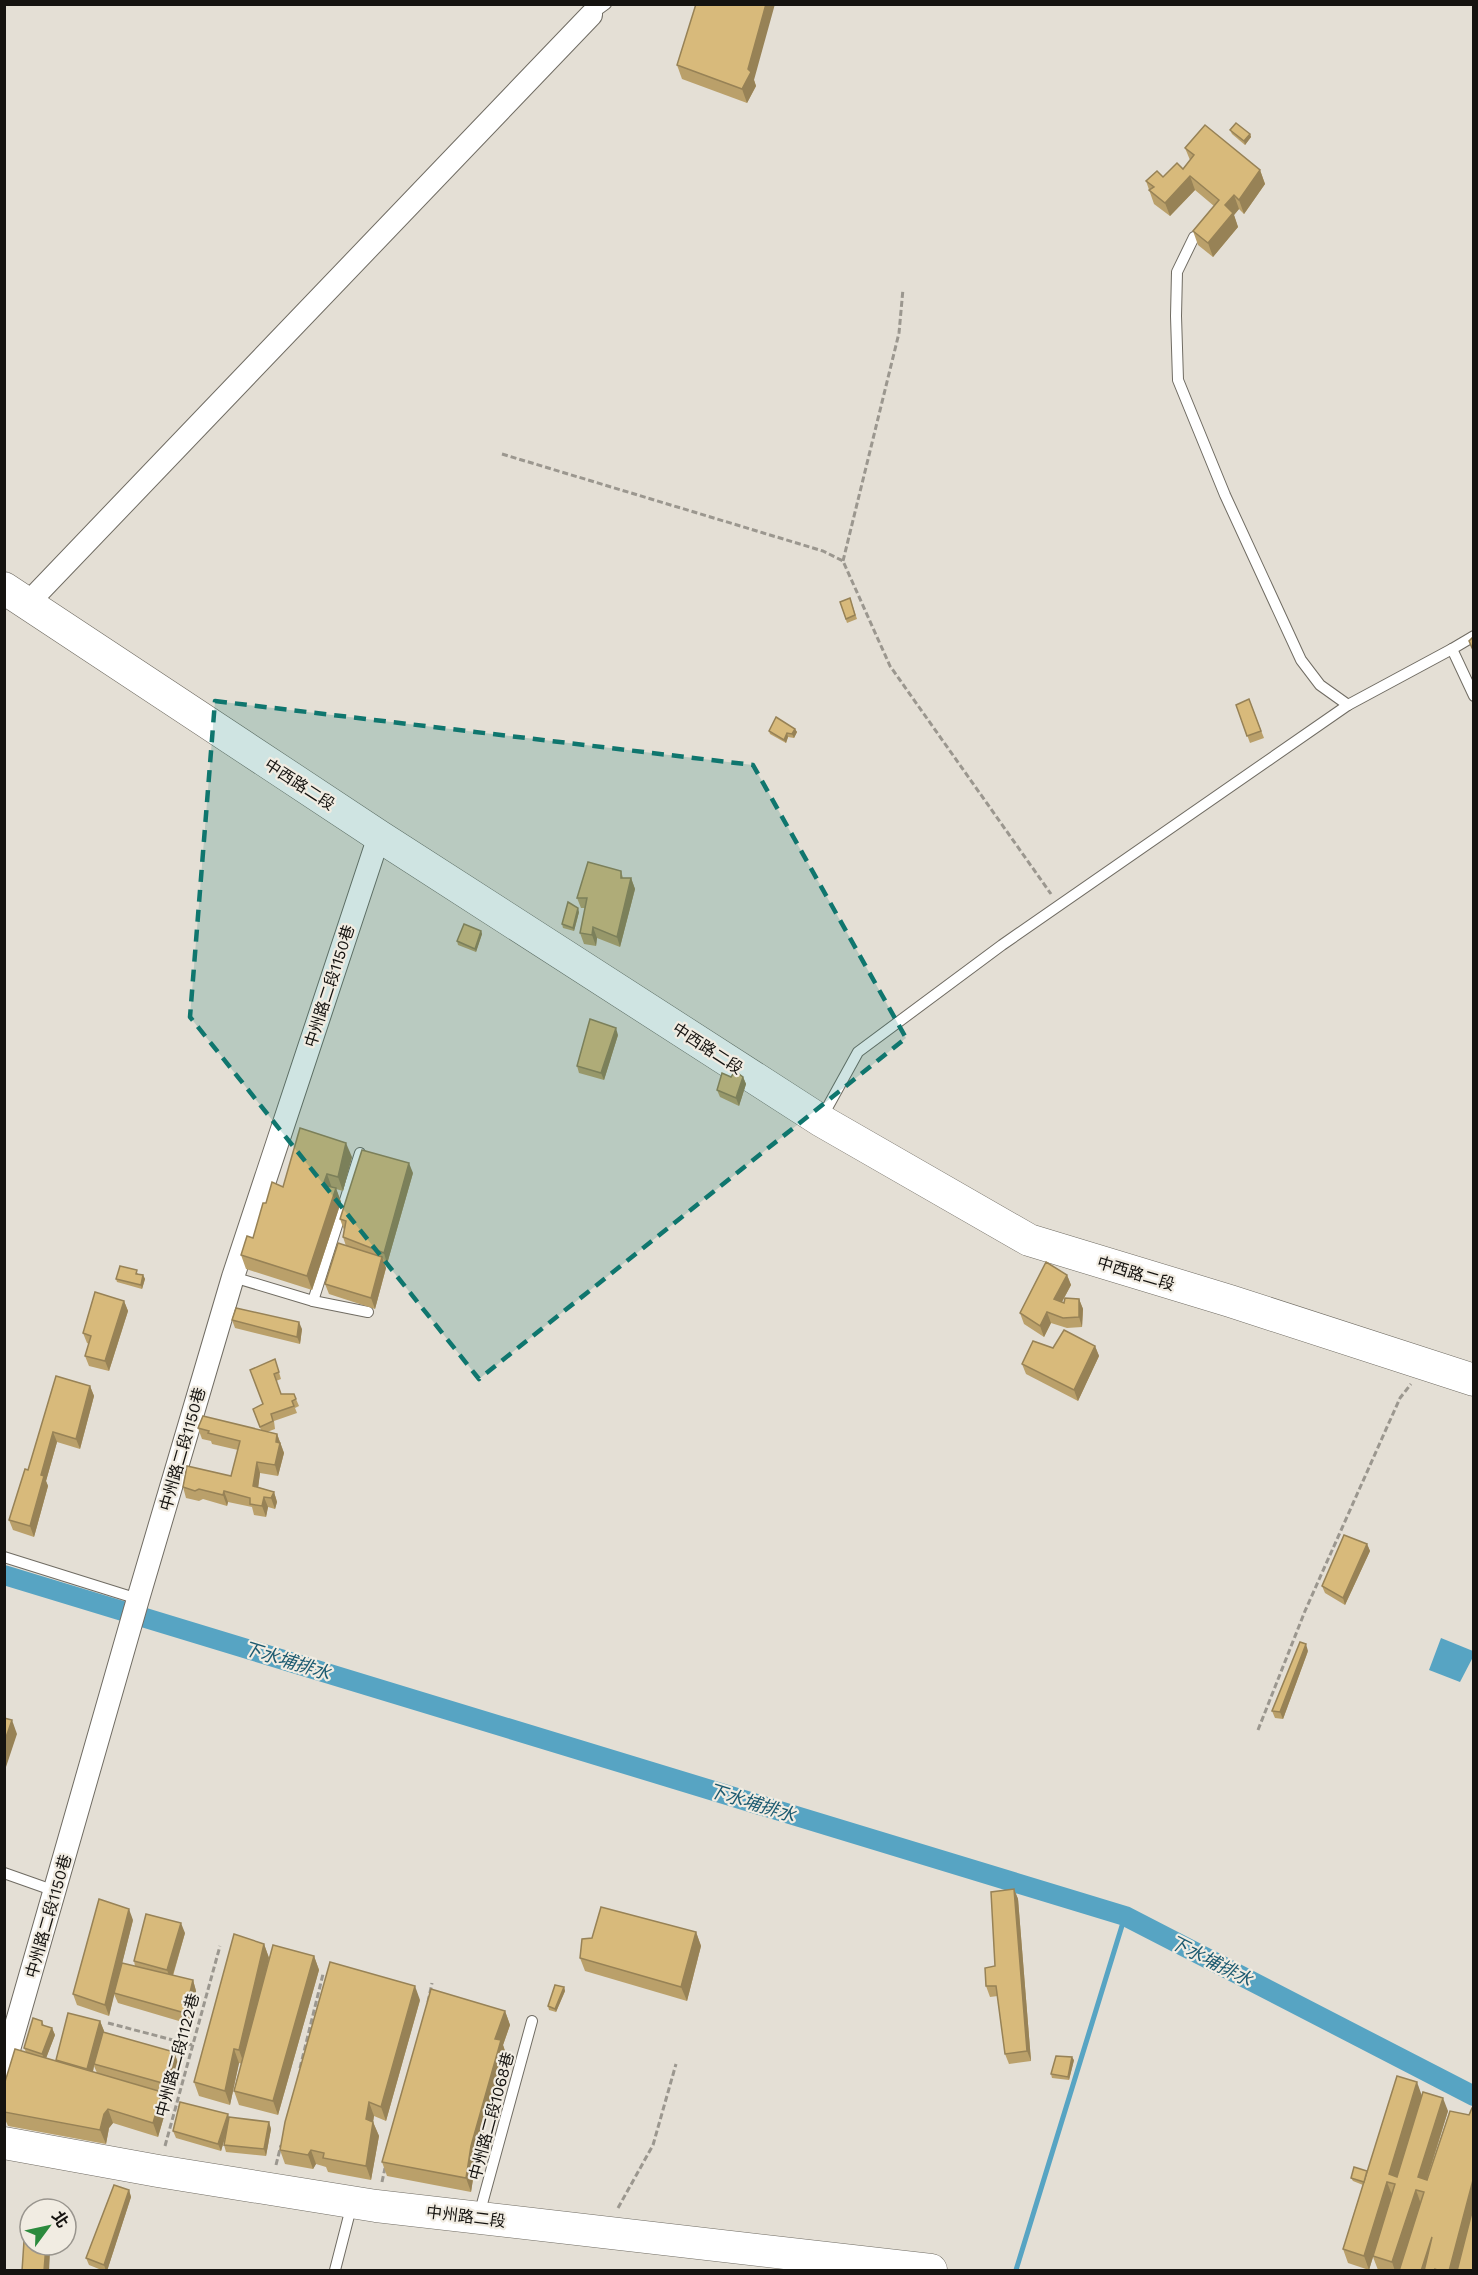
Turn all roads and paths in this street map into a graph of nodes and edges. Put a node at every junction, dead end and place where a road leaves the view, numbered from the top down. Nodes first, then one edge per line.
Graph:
1 (599, 10) edge
2 (1194, 237) edge
3 (903, 289) dead end
4 (502, 454) dead end
5 (843, 561) junction
6 (16, 596) edge
7 (1473, 636) edge
8 (1452, 650) junction
9 (1473, 696) edge
10 (1348, 705) junction
11 (379, 836) junction
12 (1059, 905) junction
13 (820, 1120) junction
14 (360, 1153) edge
15 (233, 1277) junction
16 (313, 1301) junction
17 (368, 1312) edge
18 (1427, 1365) junction
19 (1473, 1380) edge
20 (4, 1557) edge
21 (138, 1599) junction
22 (1258, 1730) dead end
23 (4, 1873) edge
24 (55, 1891) junction
25 (220, 1946) dead end
26 (323, 1974) dead end
27 (432, 1983) dead end
28 (427, 2006) edge
29 (532, 2021) dead end
30 (108, 2023) dead end
31 (192, 2045) junction
32 (676, 2064) dead end
33 (4, 2067) edge
34 (298, 2076) edge
35 (4, 2143) edge
36 (281, 2144) edge
37 (387, 2161) edge
38 (158, 2171) junction
39 (270, 2190) junction
40 (364, 2204) junction
41 (478, 2218) junction
42 (601, 2232) junction
43 (335, 2271) edge
44 (931, 2271) edge

1 - 6 street
2 - 10 lane
3 - 5 path
4 - 5 path
5 - 12 path
6 - 11 street, 中西路二段
7 - 8 lane
8 - 9 lane
8 - 10 lane
10 - 12 lane
11 - 13 street, 中西路二段
11 - 15 street, 中州路二段1150巷
12 - 13 lane
13 - 18 street, 中西路二段
14 - 16 lane
15 - 16 lane
15 - 21 street, 中州路二段1150巷
16 - 17 lane
18 - 19 street, 中西路二段
18 - 22 path
20 - 21 lane
21 - 24 street, 中州路二段1150巷
23 - 24 lane
24 - 33 street, 中州路二段1150巷
25 - 31 path, 中州路二段1122巷
26 - 34 path
27 - 28 path
29 - 41 lane, 中州路二段1068巷
30 - 31 path
31 - 38 path, 中州路二段1122巷
32 - 42 path
35 - 38 street, 中州路二段
36 - 39 path
37 - 40 path
38 - 39 street, 中州路二段
39 - 40 street, 中州路二段
40 - 41 street, 中州路二段
40 - 43 lane
41 - 42 street, 中州路二段
42 - 44 street, 中州路二段

